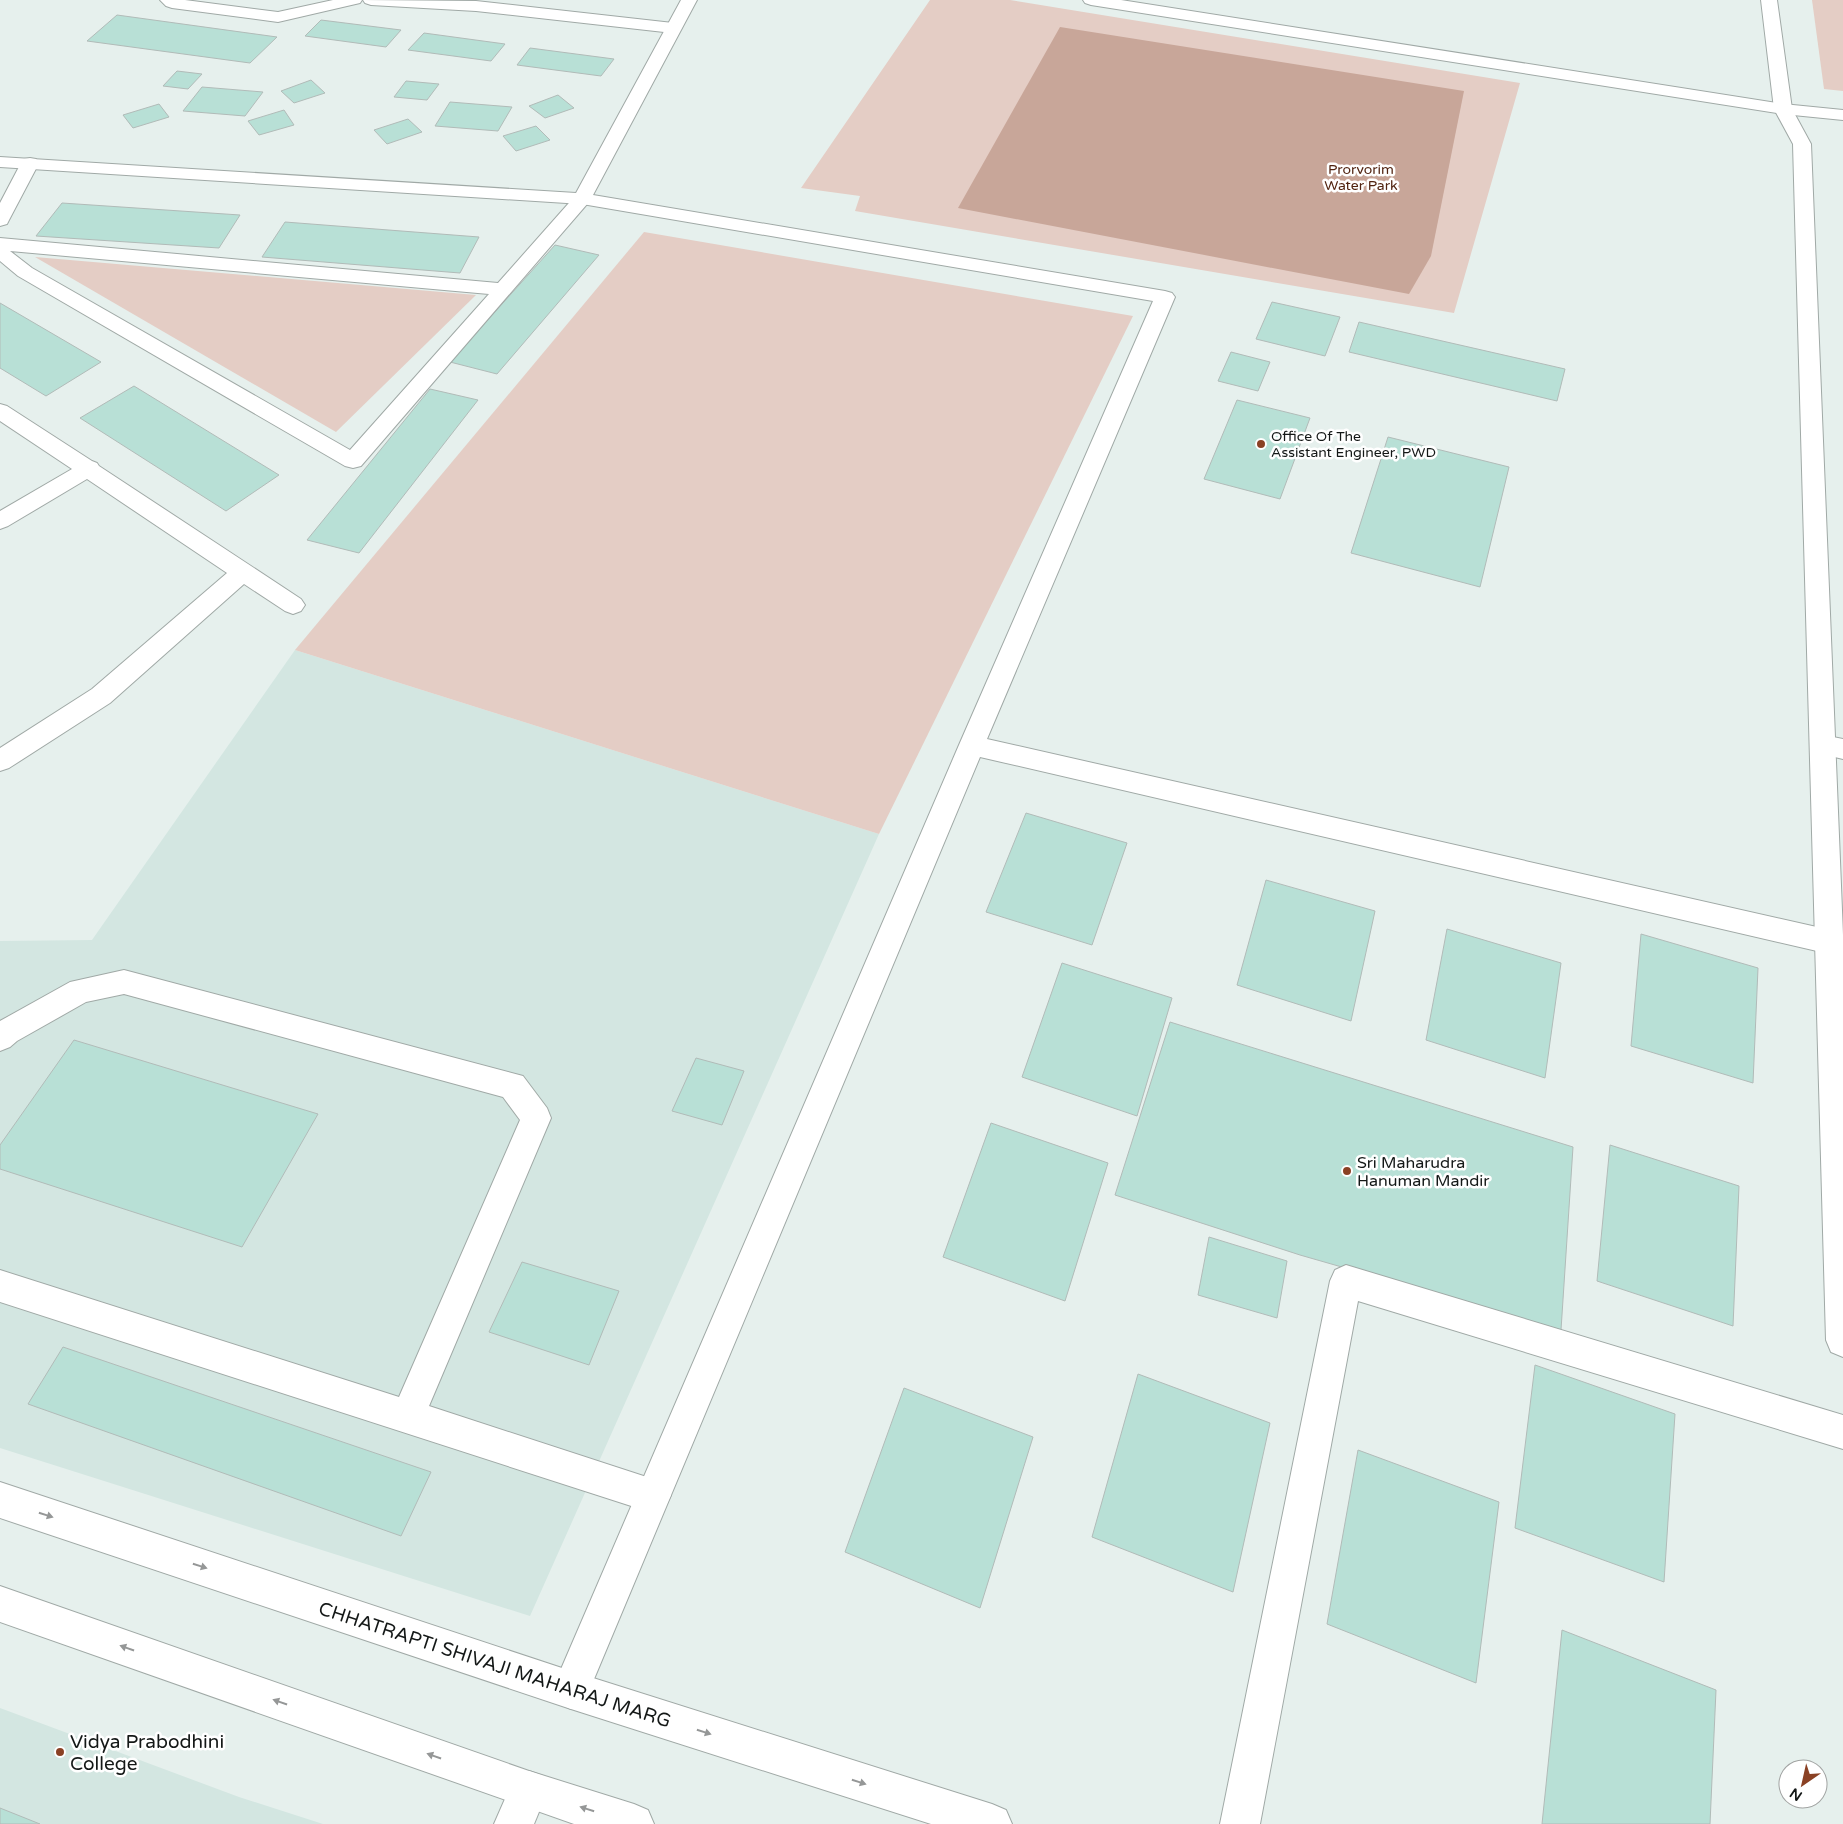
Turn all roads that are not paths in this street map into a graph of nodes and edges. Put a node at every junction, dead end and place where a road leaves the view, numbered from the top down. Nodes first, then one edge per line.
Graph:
1 (168, 0) edge
2 (354, 0) edge
3 (371, 0) edge
4 (689, 0) edge
5 (1091, 0) edge
6 (1769, 0) edge
7 (478, 3) edge
8 (673, 28) junction
9 (1783, 109) junction
10 (1843, 115) edge
11 (0, 162) edge
12 (30, 163) junction
13 (582, 198) junction
14 (0, 220) edge
15 (0, 244) edge
16 (0, 252) edge
17 (503, 289) junction
18 (0, 411) edge
19 (89, 468) junction
20 (0, 521) edge
21 (244, 571) junction
22 (293, 605) dead end
23 (972, 745) junction
24 (1833, 747) edge
25 (0, 761) edge
26 (1830, 942) junction
27 (0, 1038) edge
28 (1839, 1061) edge
29 (0, 1286) edge
30 (1843, 1340) edge
31 (408, 1416) junction
32 (1843, 1432) edge
33 (653, 1495) junction
34 (0, 1500) edge
35 (0, 1604) edge
36 (571, 1690) junction
37 (522, 1807) edge
38 (634, 1824) edge
39 (992, 1824) edge
40 (1240, 1824) edge

1 - 2 street
3 - 7 street
4 - 8 street
5 - 9 street
6 - 9 street
7 - 8 street
8 - 13 street
9 - 10 street
9 - 24 street
11 - 12 street
12 - 13 street
12 - 14 street
13 - 17 street
13 - 23 street
15 - 17 street
16 - 17 street
18 - 19 street
19 - 20 street
19 - 21 street
21 - 22 street
21 - 25 street
23 - 26 street
23 - 33 street
24 - 26 street
26 - 28 street
27 - 31 street
28 - 30 street
29 - 31 street
31 - 33 street
32 - 40 street
33 - 36 street
34 -> 36 street, CHHATRAPTI SHIVAJI MAHARAJ MARG
37 -> 35 street
36 -> 39 street, CHHATRAPTI SHIVAJI MAHARAJ MARG
38 -> 37 street

